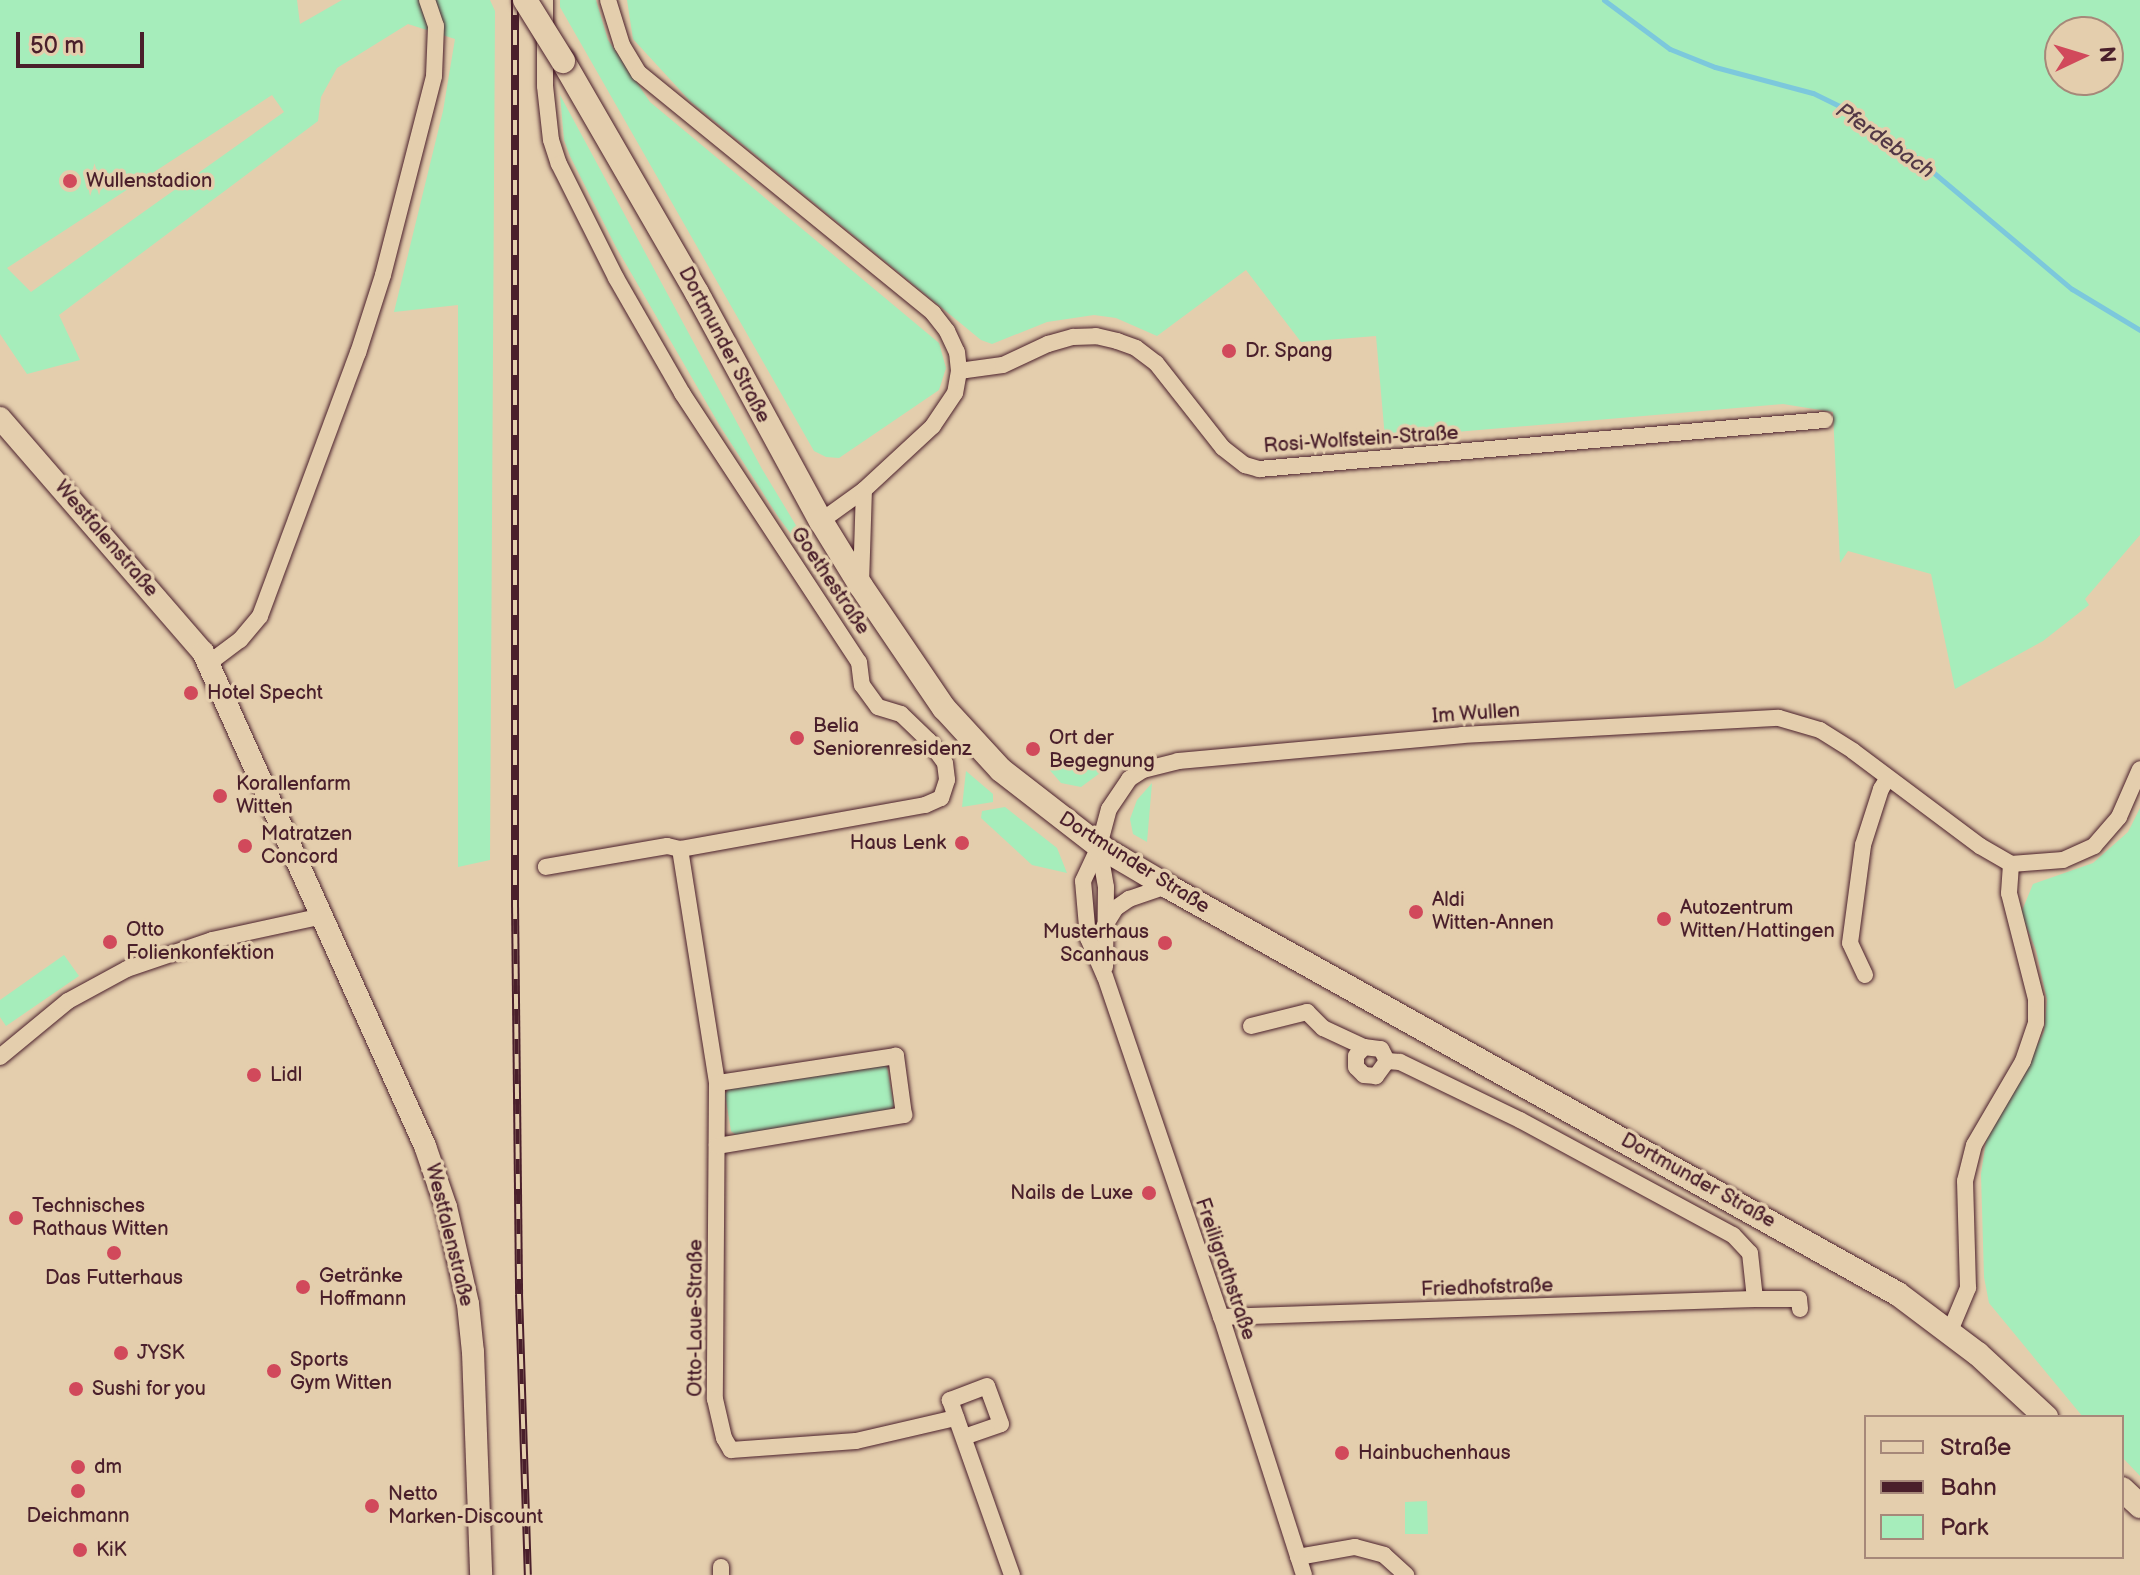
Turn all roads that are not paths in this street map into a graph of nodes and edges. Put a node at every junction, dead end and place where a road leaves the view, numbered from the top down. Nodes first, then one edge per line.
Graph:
1 (427, 0) edge
2 (525, 0) edge
3 (545, 0) edge
4 (608, 0) edge
5 (959, 371) junction
6 (0, 418) edge
7 (1825, 420) dead end
8 (864, 490) junction
9 (821, 521) junction
10 (861, 586) junction
11 (209, 663) junction
12 (2140, 769) edge
13 (1888, 778) junction
14 (1099, 846) junction
15 (680, 849) junction
16 (2011, 864) junction
17 (546, 867) dead end
18 (1167, 886) junction
19 (323, 916) junction
20 (1103, 929) junction
21 (1865, 975) dead end
22 (1105, 977) junction
23 (1251, 1026) dead end
24 (1364, 1047) junction
25 (0, 1057) edge
26 (1387, 1061) junction
27 (717, 1083) junction
28 (717, 1146) junction
29 (1755, 1299) junction
30 (1800, 1309) dead end
31 (1221, 1317) junction
32 (1950, 1331) junction
33 (2044, 1415) edge
34 (956, 1418) junction
35 (964, 1437) junction
36 (2124, 1491) edge
37 (2140, 1506) edge
38 (1298, 1557) junction
39 (481, 1575) edge
40 (1012, 1575) edge
41 (1304, 1575) edge
42 (1406, 1575) edge

1 - 11 street
2 - 9 main road, Dortmunder Straße, bridge
3 - 15 street, Goethestraße
4 - 5 street
5 - 7 street, Rosi-Wolfstein-Straße
5 - 8 street, Goethestraße
6 - 11 street, Westfalenstraße
8 - 9 street, Goethestraße
8 - 10 street, Goethestraße
9 - 10 main road, Dortmunder Straße
10 - 14 main road, Dortmunder Straße
11 - 19 street, Westfalenstraße
12 - 16 street
13 - 14 street, Im Wullen
13 - 16 street, Im Wullen
13 - 21 street
14 - 18 main road, Dortmunder Straße
14 - 20 street, Freiligrathstraße
14 - 22 street, Freiligrathstraße
15 - 17 street, Goethestraße
15 - 27 street, Otto-Laue-Straße
16 - 32 street
18 - 20 street
18 - 32 main road, Dortmunder Straße
19 - 25 street
19 - 39 street, Westfalenstraße
20 - 22 street, Freiligrathstraße
22 - 31 street, Freiligrathstraße
23 - 24 street
24 - 26 street
24 - 26 street
26 - 29 street
27 - 28 street, Otto-Laue-Straße
27 - 28 street
28 - 34 street, Otto-Laue-Straße
29 - 30 street, Friedhofstraße
29 - 31 street, Friedhofstraße
31 - 38 street, Freiligrathstraße
32 - 33 main road, Dortmunder Straße
34 - 35 street
34 - 35 street
35 - 40 street
36 - 37 main road
38 - 41 street, Freiligrathstraße
38 - 42 street

